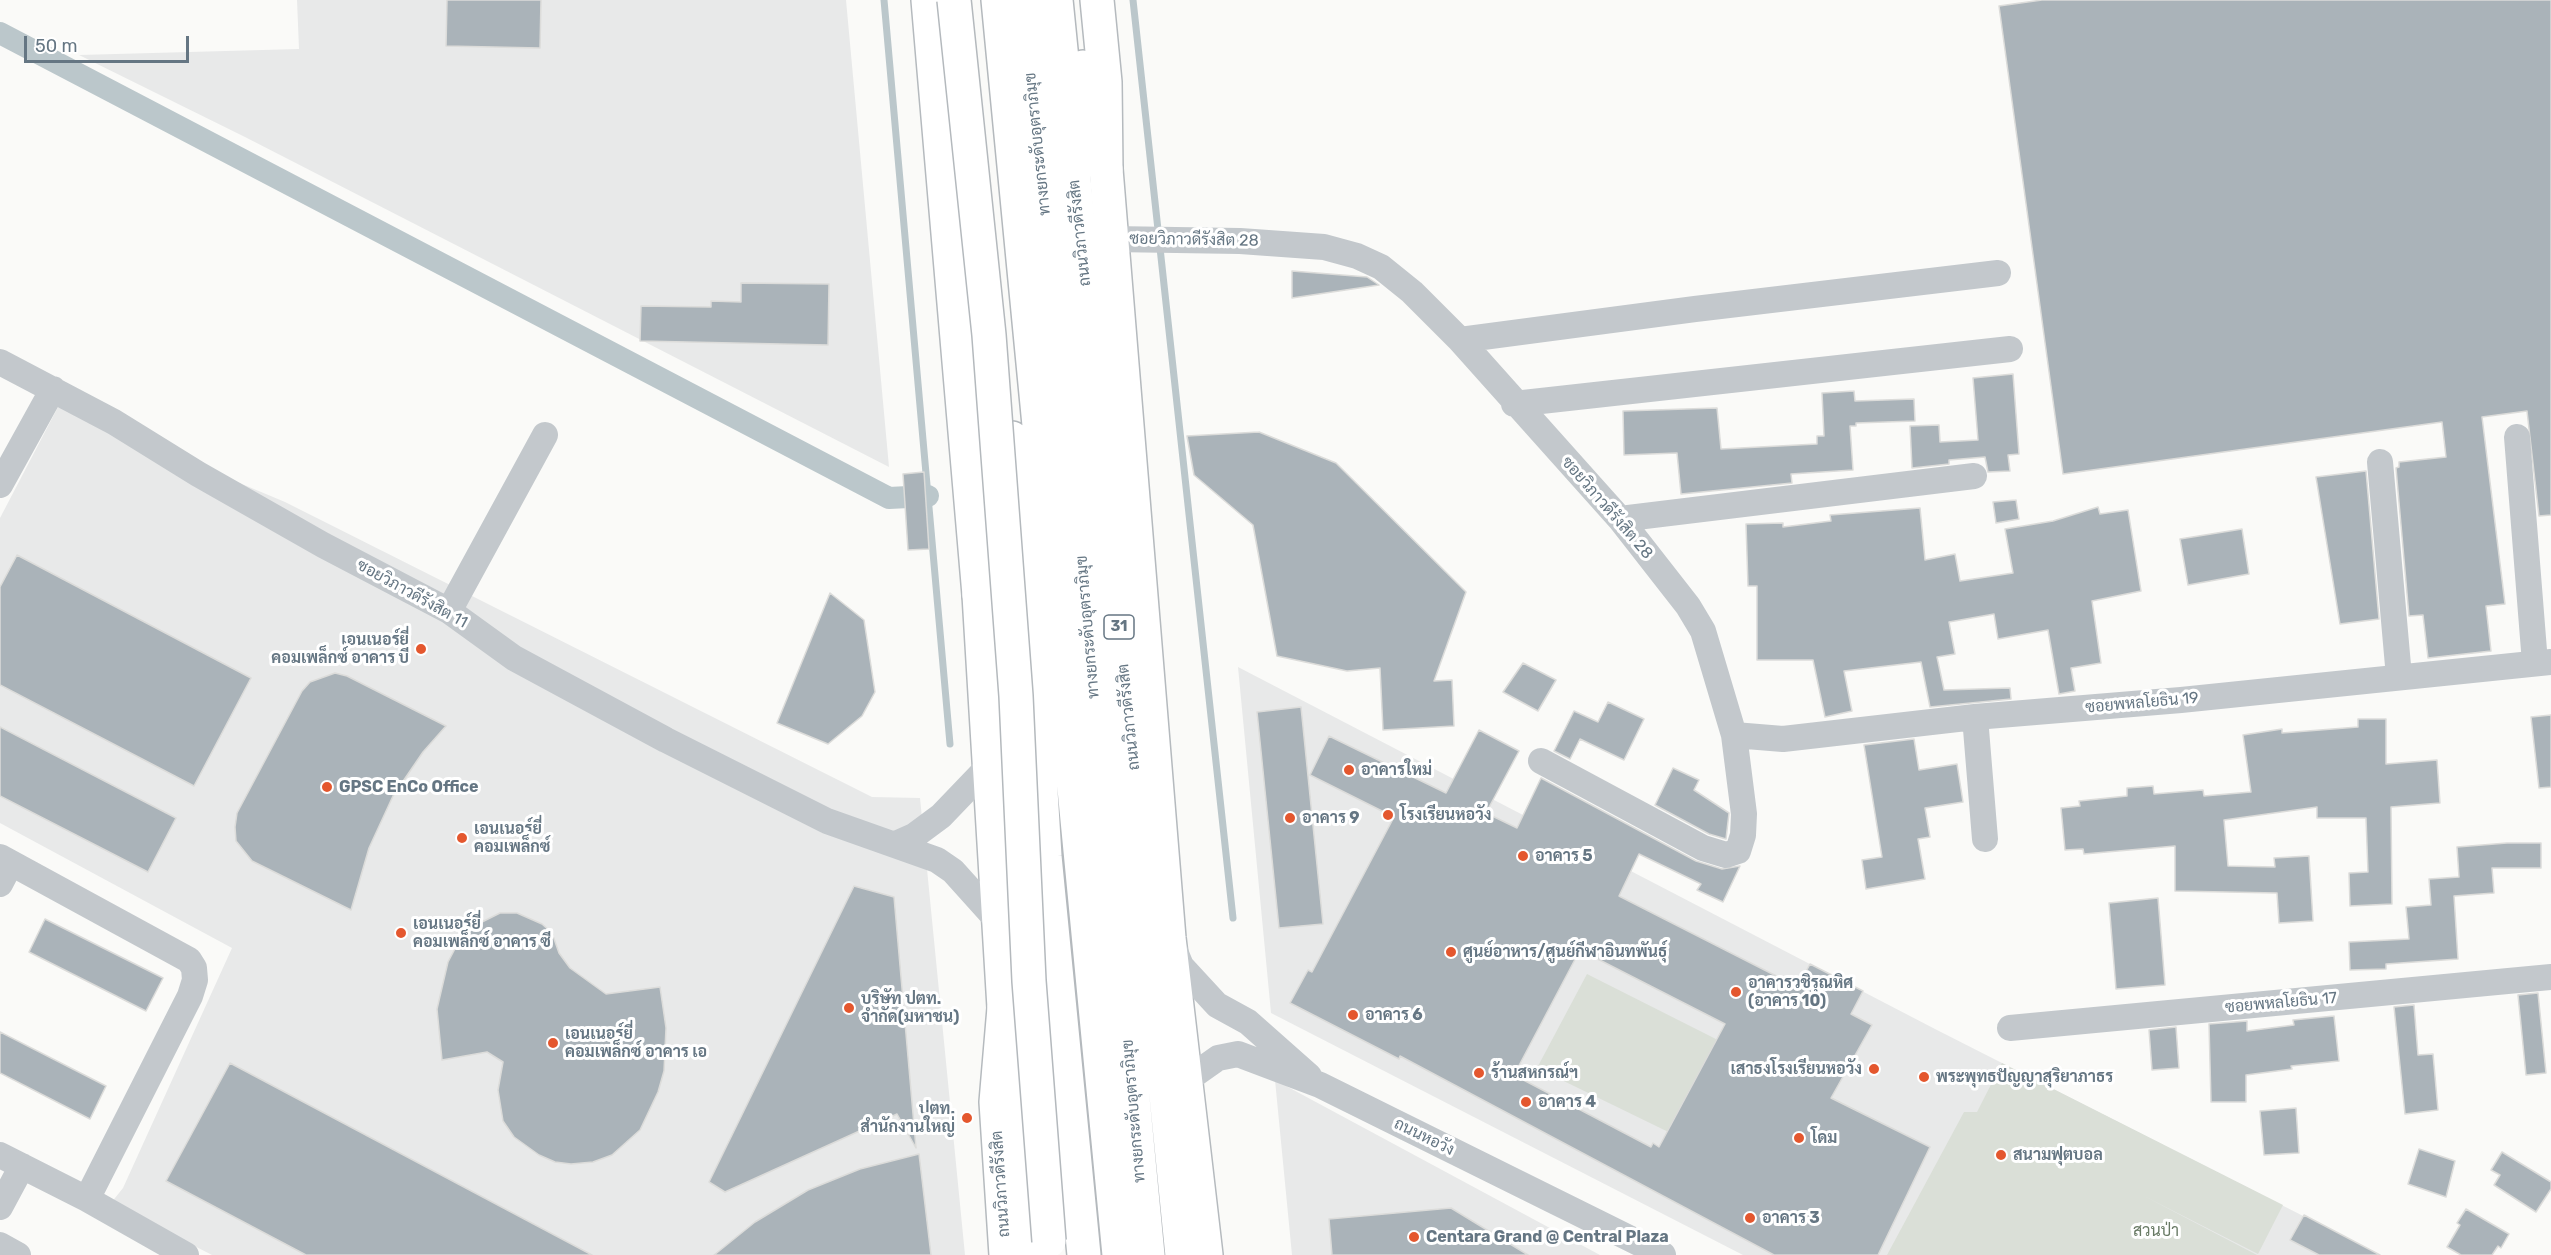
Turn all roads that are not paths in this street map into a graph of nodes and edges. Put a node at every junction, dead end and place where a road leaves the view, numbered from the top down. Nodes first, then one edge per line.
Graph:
1 (928, 0) edge
2 (954, 0) edge
3 (970, 0) edge
4 (998, 0) edge
5 (1024, 0) edge
6 (1056, 0) edge
7 (1073, 0) edge
8 (1097, 0) edge
9 (1106, 169) junction
10 (1113, 238) junction
11 (1998, 273) dead end
12 (1460, 340) junction
13 (2010, 349) dead end
14 (0, 362) edge
15 (53, 389) junction
16 (1514, 404) junction
17 (545, 435) dead end
18 (2517, 437) dead end
19 (2380, 462) dead end
20 (1974, 476) dead end
21 (0, 485) edge
22 (1620, 519) junction
23 (979, 595) junction
24 (449, 611) junction
25 (1031, 629) junction
26 (2543, 662) edge
27 (2399, 677) junction
28 (1975, 717) junction
29 (1734, 735) junction
30 (1541, 761) dead end
31 (988, 766) junction
32 (1985, 839) dead end
33 (896, 844) junction
34 (4, 868) edge
35 (998, 921) junction
36 (1169, 938) junction
37 (2551, 977) edge
38 (1004, 1008) junction
39 (2010, 1028) dead end
40 (1184, 1082) junction
41 (1320, 1085) junction
42 (11, 1161) edge
43 (87, 1199) junction
44 (0, 1207) edge
45 (0, 1245) edge
46 (1043, 1250) edge
47 (18, 1255) edge
48 (186, 1255) edge
49 (1006, 1255) edge
50 (1084, 1255) edge
51 (1119, 1255) edge
52 (1148, 1255) edge
53 (1182, 1255) edge
54 (1206, 1255) edge
55 (1664, 1255) edge

1 - 23 main road, ถนนวิภาวดีรังสิต
2 - 46 main road, bridge
3 - 25 main road
4 - 51 main road, ทางยกระดับอุตราภิมุข
5 - 52 main road, ทางยกระดับอุตราภิมุข / 31
6 - 53 main road, ถนนวิภาวดีรังสิต / 31
7 - 9 main road
8 - 9 main road, ถนนวิภาวดีรังสิต / 31
9 - 10 main road, ถนนวิภาวดีรังสิต / 31
10 - 12 street, ซอยวิภาวดีรังสิต 28
10 - 36 main road, ถนนวิภาวดีรังสิต / 31
11 - 12 street
12 - 16 street, ซอยวิภาวดีรังสิต 28
13 - 16 street
14 - 15 street, ซอยวิภาวดีรังสิต 11
15 - 21 street
15 - 24 street, ซอยวิภาวดีรังสิต 11
16 - 22 street, ซอยวิภาวดีรังสิต 28
17 - 24 street
18 - 26 street
19 - 27 street
20 - 22 street
22 - 29 street, ซอยวิภาวดีรังสิต 28
23 - 25 main road
23 - 31 main road, ถนนวิภาวดีรังสิต
24 - 33 street, ซอยวิภาวดีรังสิต 11
25 - 50 main road
26 - 27 street, ซอยพหลโยธิน 19
27 - 28 street, ซอยพหลโยธิน 19
28 - 29 street, ซอยพหลโยธิน 19
28 - 32 street
29 - 30 street, ซอยวิภาวดีรังสิต 28
31 - 33 street
31 - 35 main road, ถนนวิภาวดีรังสิต
33 - 35 street, ซอยวิภาวดีรังสิต 11
34 - 43 street
35 - 38 main road, ถนนวิภาวดีรังสิต
36 - 40 main road, ถนนวิภาวดีรังสิต / 31
36 - 41 street
37 - 39 street, ซอยพหลโยธิน 17
38 - 46 main road
38 - 49 main road, ถนนวิภาวดีรังสิต
40 - 41 street, ถนนหอวัง
40 - 54 main road, ถนนวิภาวดีรังสิต / 31
41 - 55 street, ถนนหอวัง
42 - 43 street
42 - 44 street
43 - 48 street
45 - 47 street

